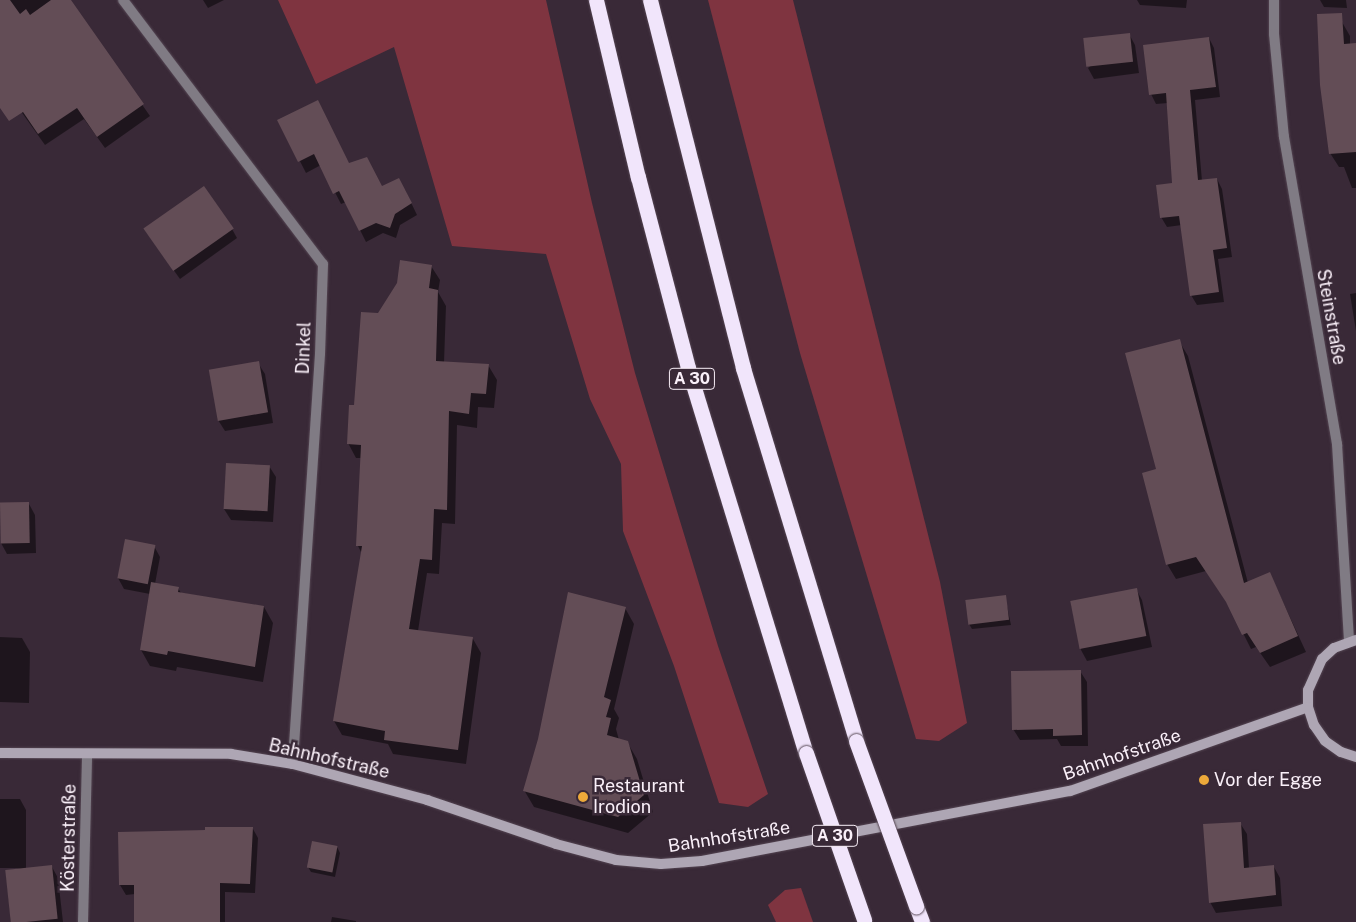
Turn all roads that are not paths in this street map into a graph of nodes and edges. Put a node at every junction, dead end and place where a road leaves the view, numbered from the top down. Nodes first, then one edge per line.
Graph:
1 (123, 0) edge
2 (596, 0) edge
3 (650, 0) edge
4 (1274, 0) edge
5 (1353, 640) edge
6 (1308, 707) junction
7 (0, 753) edge
8 (87, 754) junction
9 (1356, 757) edge
10 (293, 764) junction
11 (864, 921) edge
12 (83, 922) edge
13 (922, 922) edge

1 - 10 street, Dinkel
2 - 11 highway, A 30, bridge
3 - 13 highway, A 30, bridge
4 - 5 street, Steinstraße
5 - 6 street
6 - 9 street
6 - 10 street, Bahnhofstraße
7 - 8 street, Bahnhofstraße
8 - 10 street, Bahnhofstraße
8 - 12 street, Kösterstraße

